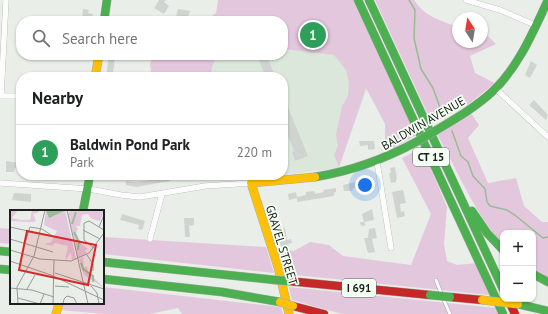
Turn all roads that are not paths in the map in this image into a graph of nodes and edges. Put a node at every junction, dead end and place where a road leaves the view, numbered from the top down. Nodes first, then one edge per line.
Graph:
1 (107, 0) edge
2 (358, 0) edge
3 (369, 0) edge
4 (466, 0) edge
5 (548, 0) edge
6 (4, 3) edge
7 (105, 16) edge
8 (535, 25) junction
9 (98, 60) edge
10 (96, 72) edge
11 (496, 89) junction
12 (1, 96) edge
13 (16, 96) edge
14 (548, 137) edge
15 (377, 162) junction
16 (450, 176) junction
17 (288, 179) edge
18 (90, 180) edge
19 (281, 180) edge
20 (0, 183) edge
21 (251, 183) junction
22 (89, 189) junction
23 (162, 194) junction
24 (83, 210) edge
25 (150, 239) dead end
26 (500, 247) edge
27 (391, 248) dead end
28 (0, 251) edge
29 (10, 252) edge
30 (104, 262) edge
31 (0, 269) edge
32 (10, 270) edge
33 (536, 276) edge
34 (104, 279) edge
35 (436, 280) dead end
36 (548, 282) edge
37 (500, 283) edge
38 (509, 302) edge
39 (59, 304) edge
40 (521, 304) junction
41 (548, 307) edge
42 (548, 312) edge
43 (56, 314) edge
44 (289, 314) edge
45 (324, 314) edge
46 (450, 314) edge
47 (504, 314) edge
48 (514, 314) edge

1 - 7 main road
2 - 47 main road, CT 15
3 - 16 main road, CT 15
4 - 8 street
5 - 8 main road, BALDWIN AVENUE
6 - 12 street
8 - 11 main road, BALDWIN AVENUE
9 - 10 main road
11 - 14 street
11 - 15 main road, BALDWIN AVENUE, bridge
12 - 13 street
15 - 17 main road, BALDWIN AVENUE
15 - 27 street
16 - 26 main road
16 - 37 main road, CT 15
18 - 22 main road
19 - 21 main road, BALDWIN AVENUE
20 - 22 street, BALDWIN AVENUE
21 - 23 street, BALDWIN AVENUE
21 - 44 main road, GRAVEL STREET
22 - 23 street, BALDWIN AVENUE
22 - 24 main road
23 - 25 street
28 - 29 main road
30 - 40 main road, I 691, bridge
31 - 32 main road
33 - 36 main road
34 - 45 main road, bridge
35 - 46 lane
38 - 48 main road
39 - 43 main road
40 - 41 main road, I 691
40 - 42 main road

